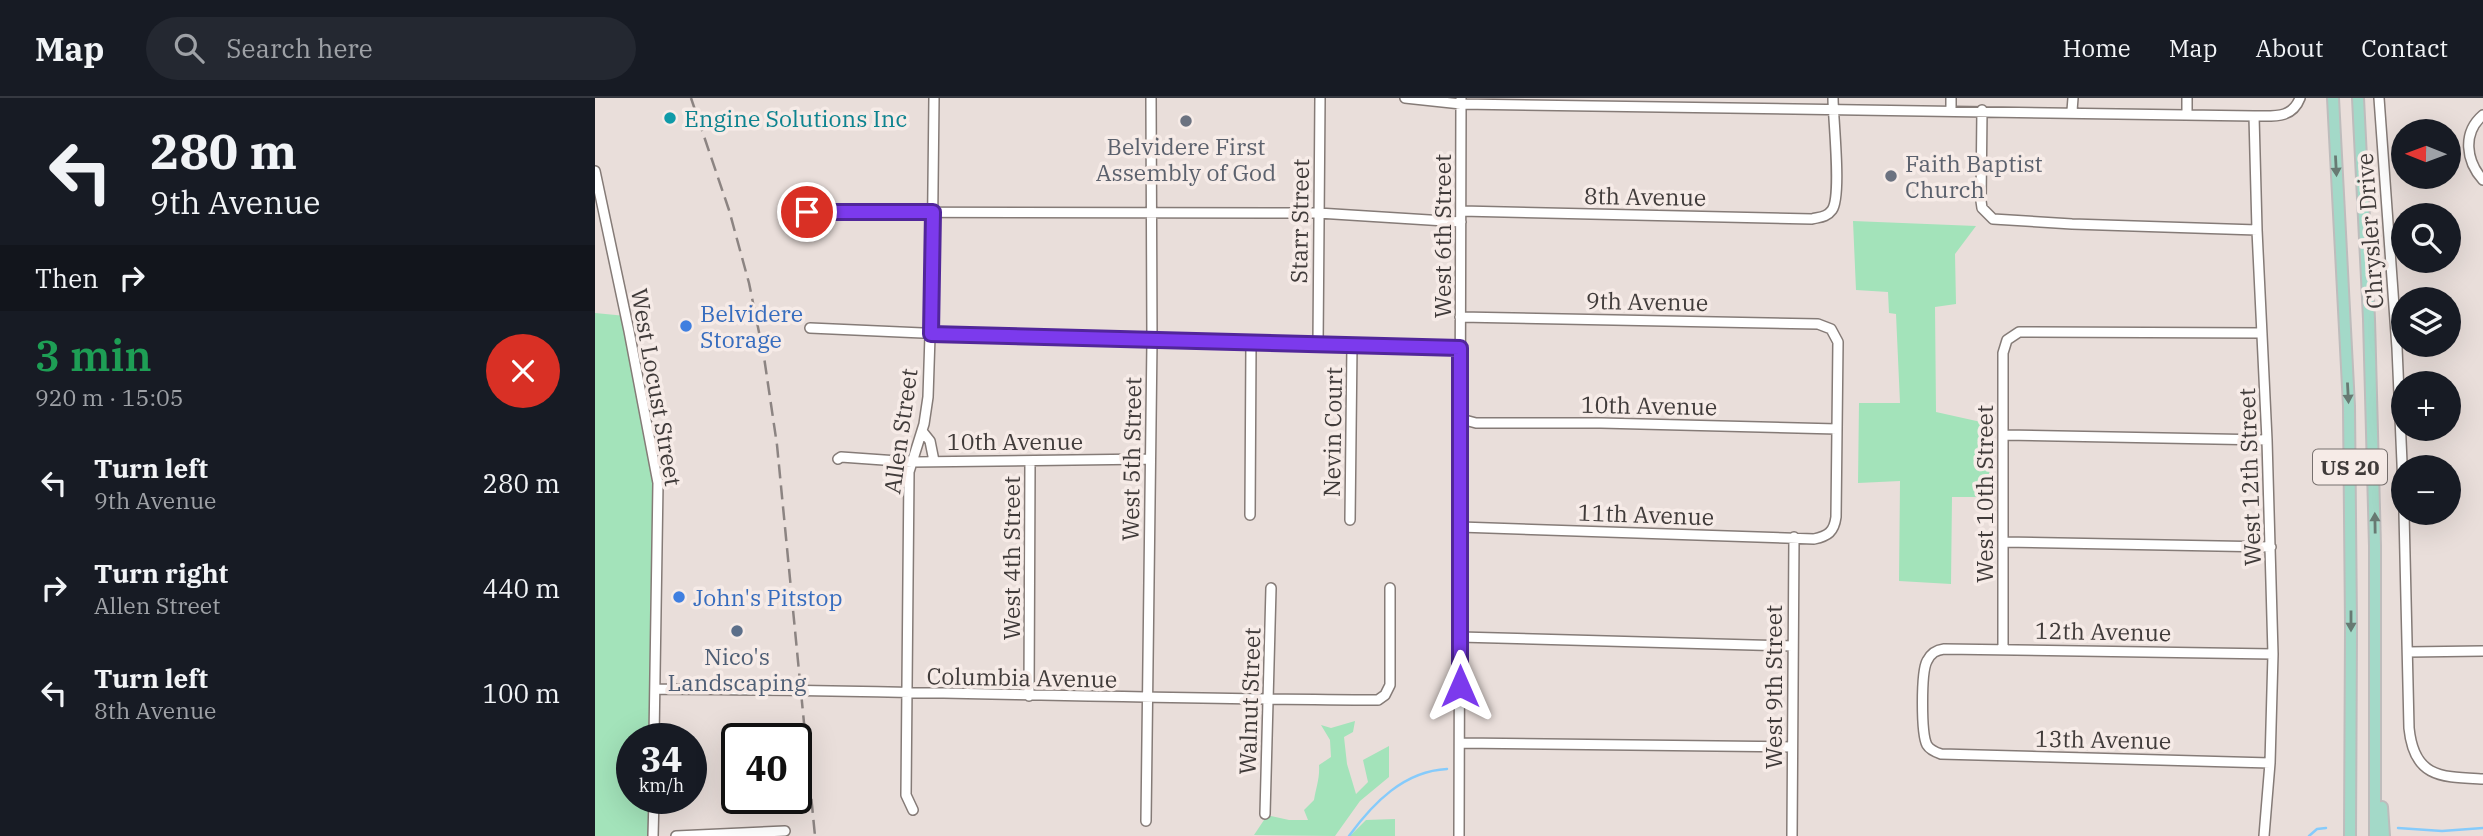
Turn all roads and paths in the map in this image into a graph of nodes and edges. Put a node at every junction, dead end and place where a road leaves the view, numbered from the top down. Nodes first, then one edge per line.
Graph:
1 (934, 98) edge
2 (1151, 98) edge
3 (1320, 98) edge
4 (1405, 98) edge
5 (1833, 98) edge
6 (1951, 98) edge
7 (2073, 98) edge
8 (2187, 98) edge
9 (2300, 98) edge
10 (2333, 98) edge
11 (2358, 98) edge
12 (2379, 98) edge
13 (1461, 101) edge
14 (1588, 102) edge
15 (1705, 103) edge
16 (1833, 109) junction
17 (1951, 110) junction
18 (1982, 110) junction
19 (2072, 111) junction
20 (2187, 114) junction
21 (2483, 115) edge
22 (2255, 116) junction
23 (595, 171) edge
24 (2483, 180) edge
25 (1461, 211) junction
26 (807, 212) dead end
27 (933, 212) junction
28 (1152, 212) junction
29 (1318, 213) junction
30 (1461, 222) junction
31 (2257, 230) junction
32 (1461, 317) junction
33 (810, 328) dead end
34 (2262, 333) junction
35 (931, 334) junction
36 (1152, 341) junction
37 (1251, 343) junction
38 (1318, 344) junction
39 (1352, 345) junction
40 (1460, 348) junction
41 (1461, 419) junction
42 (1837, 429) junction
43 (922, 431) junction
44 (2004, 435) junction
45 (2267, 440) junction
46 (2402, 455) edge
47 (838, 459) dead end
48 (1150, 459) junction
49 (934, 461) junction
50 (912, 462) junction
51 (1030, 462) junction
52 (1250, 515) dead end
53 (1350, 520) dead end
54 (2404, 525) edge
55 (1460, 527) junction
56 (1794, 537) junction
57 (2003, 542) junction
58 (2270, 547) junction
59 (1271, 588) dead end
60 (1390, 589) dead end
61 (1460, 637) junction
62 (1792, 646) junction
63 (2003, 649) junction
64 (2483, 651) edge
65 (2408, 652) junction
66 (2273, 654) junction
67 (656, 688) junction
68 (2376, 689) junction
69 (906, 694) junction
70 (1029, 696) junction
71 (1149, 698) junction
72 (1268, 700) junction
73 (2351, 713) junction
74 (655, 723) edge
75 (1460, 743) junction
76 (1791, 747) junction
77 (1935, 752) joint
78 (2270, 763) junction
79 (2483, 779) edge
80 (913, 810) dead end
81 (654, 814) edge
82 (1265, 814) dead end
83 (1146, 821) dead end
84 (785, 831) dead end
85 (653, 836) edge
86 (676, 836) edge
87 (1459, 836) edge
88 (1792, 836) edge
89 (2264, 836) edge
90 (2343, 836) edge
91 (2350, 836) edge
92 (2375, 836) edge
93 (2384, 836) edge

1 - 27 street, Allen Street
2 - 28 street, West 5th Street
3 - 29 street, Starr Street
4 - 13 street
5 - 16 street
6 - 17 street
7 - 19 street
8 - 20 street
9 - 22 street
10 -> 73 main road, US 20
68 -> 11 main road, US 20
12 - 46 street, Chrysler Drive
13 - 14 street
13 - 25 street, West 6th Street
14 - 15 street
15 - 16 street
16 - 17 street
16 - 25 street, 8th Avenue
17 - 18 street
18 - 19 street
18 - 31 street
19 - 20 street
20 - 22 street
21 - 24 street
22 - 31 street, West 12th Street
23 - 67 street, West Locust Street
25 - 30 street, West 6th Street
26 - 27 street
27 - 28 street
27 - 35 street, Allen Street
28 - 29 street
28 - 36 street, West 5th Street
29 - 30 street
29 - 38 street, Starr Street
30 - 32 street, West 6th Street
31 - 34 street, West 12th Street
32 - 40 street, West 6th Street
32 - 42 street, 9th Avenue
33 - 35 street
34 - 44 street, West 10th Street
34 - 45 street, West 12th Street
35 - 36 street
35 - 43 street, Allen Street
36 - 37 street
36 - 48 street, West 5th Street
37 - 38 street
37 - 52 street
38 - 39 street
39 - 40 street
39 - 53 street, Nevin Court
40 - 41 street, West 6th Street
41 - 42 street, 10th Avenue
41 - 55 street, West 6th Street
42 - 56 street, 11th Avenue
43 - 49 street
43 - 50 street, Allen Street
44 - 45 street
44 - 57 street, West 10th Street
45 - 58 street, West 12th Street
47 - 50 street, 10th Avenue
48 - 51 street, 10th Avenue
48 - 71 street, West 5th Street
49 - 50 street, 10th Avenue
49 - 51 street, 10th Avenue
50 - 69 street, Allen Street
51 - 70 street, West 4th Street
54 - 65 street
55 - 56 street, 11th Avenue
55 - 61 street, West 6th Street
56 - 62 street, West 9th Street
57 - 58 street
57 - 63 street, West 10th Street
58 - 66 street, West 12th Street
59 - 72 street, Walnut Street
60 - 72 street, Columbia Avenue
61 - 62 street
61 - 75 street, West 6th Street
62 - 76 street, West 9th Street
63 - 66 street, 12th Avenue
63 - 77 street, 12th Avenue
64 - 65 street
65 - 79 street
66 - 78 street, West 12th Street
67 - 69 street, Columbia Avenue
67 - 74 street, West Locust Street
68 - 92 main road, US 20
68 - 93 main road
69 - 70 street, Columbia Avenue
69 - 80 street, Allen Street
70 - 71 street, Columbia Avenue
71 - 72 street, Columbia Avenue
71 - 83 street, West 5th Street
72 - 82 street, Walnut Street
73 - 90 main road
73 - 91 main road, US 20
75 - 76 street
75 - 87 street, West 6th Street
76 - 88 street, West 9th Street
77 - 78 street, 13th Avenue
78 - 89 street, West 12th Street
81 - 85 street
84 - 86 street

